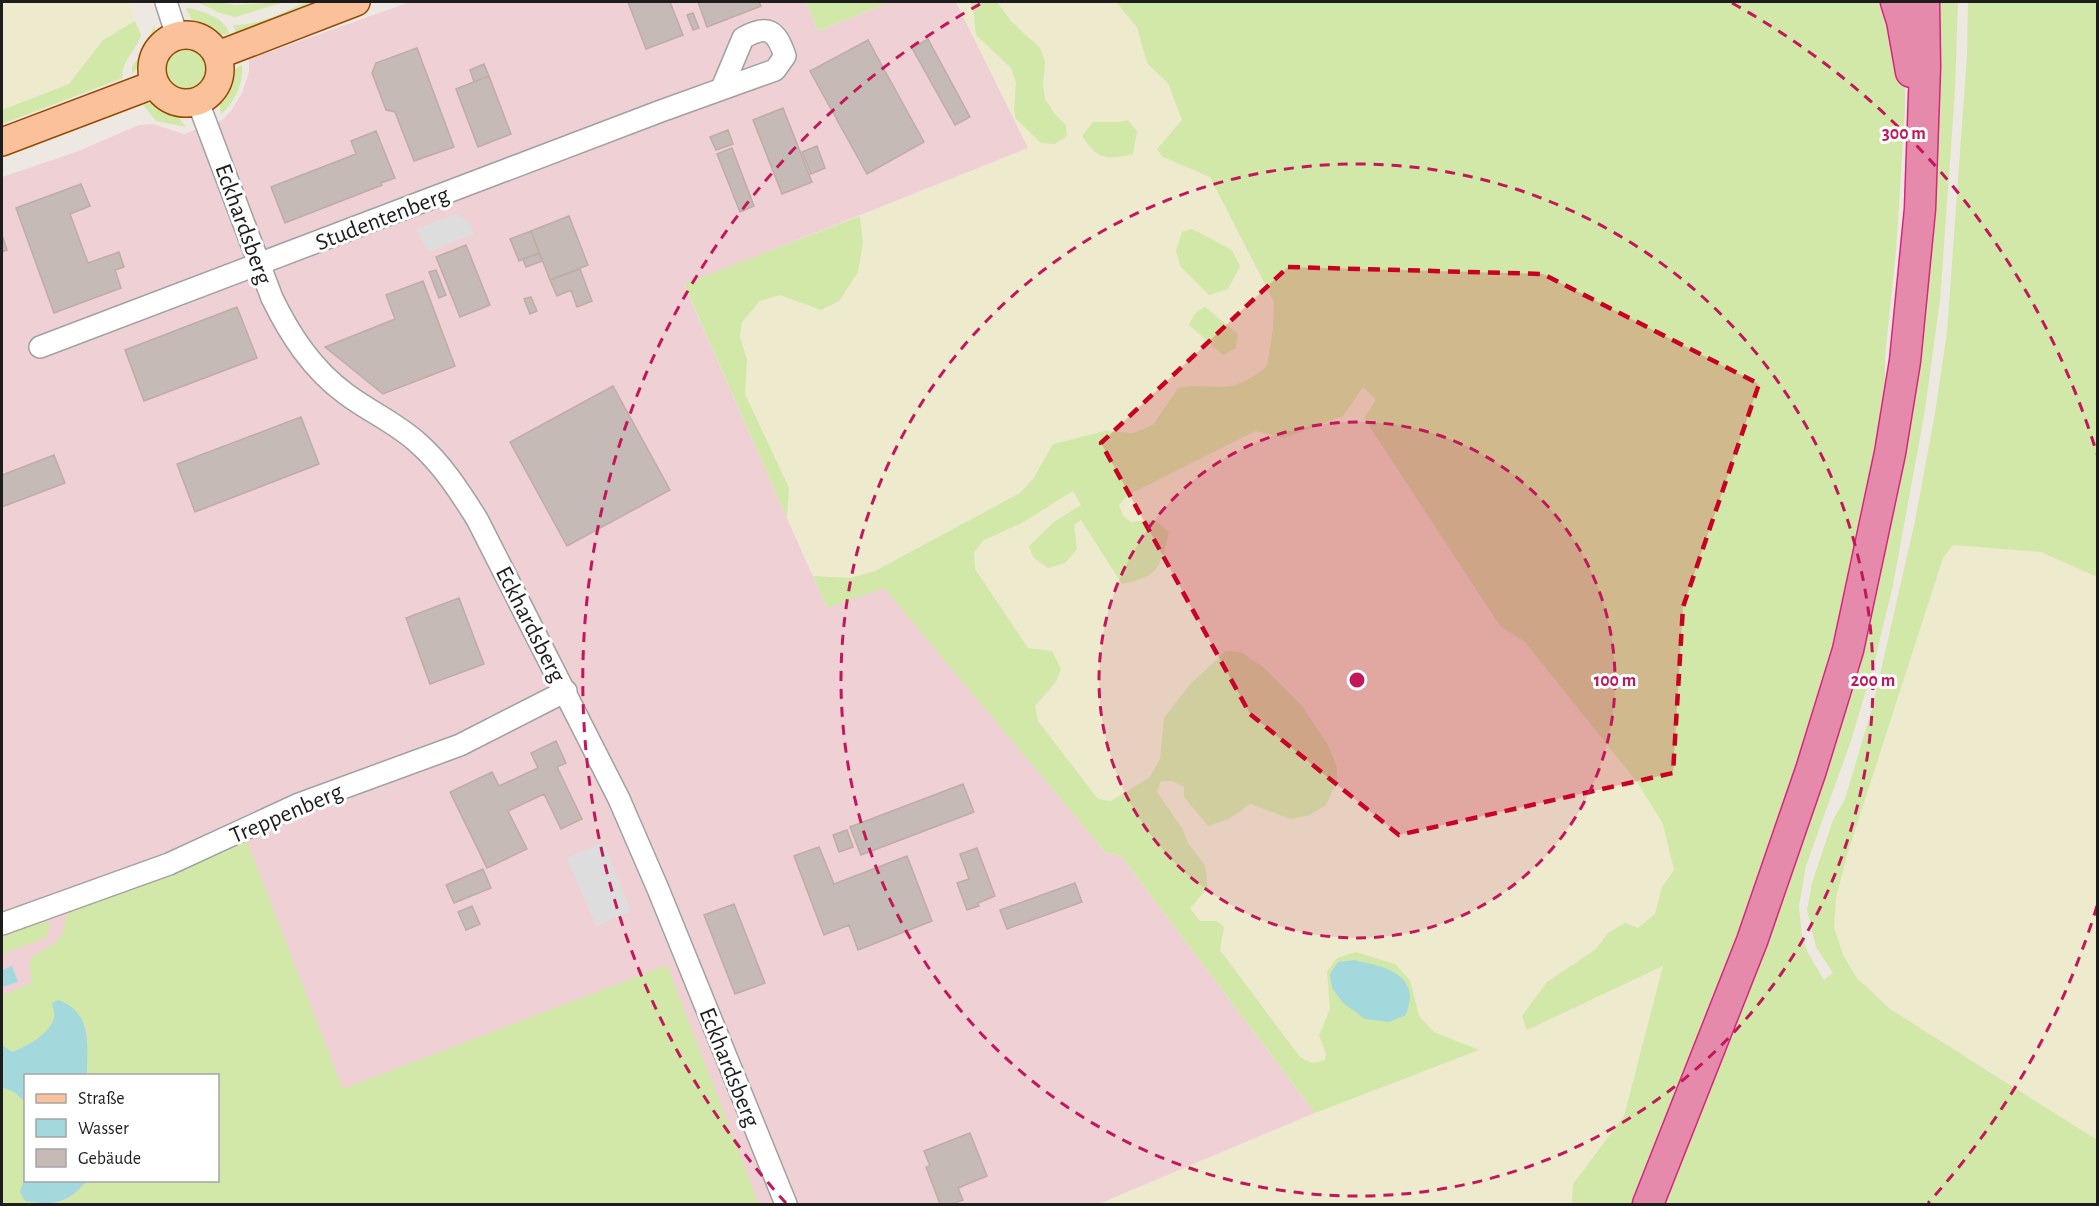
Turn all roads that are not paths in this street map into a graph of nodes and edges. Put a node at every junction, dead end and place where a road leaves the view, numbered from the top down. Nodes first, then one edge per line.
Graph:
1 (166, 2) edge
2 (356, 2) edge
3 (1896, 2) edge
4 (1924, 2) edge
5 (177, 36) junction
6 (218, 55) junction
7 (155, 84) junction
8 (722, 88) dead end
9 (198, 102) junction
10 (2, 142) edge
11 (1921, 171) junction
12 (260, 265) junction
13 (40, 347) dead end
14 (566, 691) junction
15 (2, 924) edge
16 (786, 1204) edge
17 (1648, 1204) edge

1 - 5 street
2 - 6 main road
3 - 11 highway
4 - 11 highway
5 - 6 main road
5 - 7 main road
6 - 9 main road
7 - 9 main road
7 - 10 main road
8 - 12 street, Studentenberg
9 - 12 street, Eckhardsberg
11 - 17 highway
12 - 13 street, Studentenberg
12 - 14 street, Eckhardsberg
14 - 15 street, Treppenberg
14 - 16 street, Eckhardsberg

